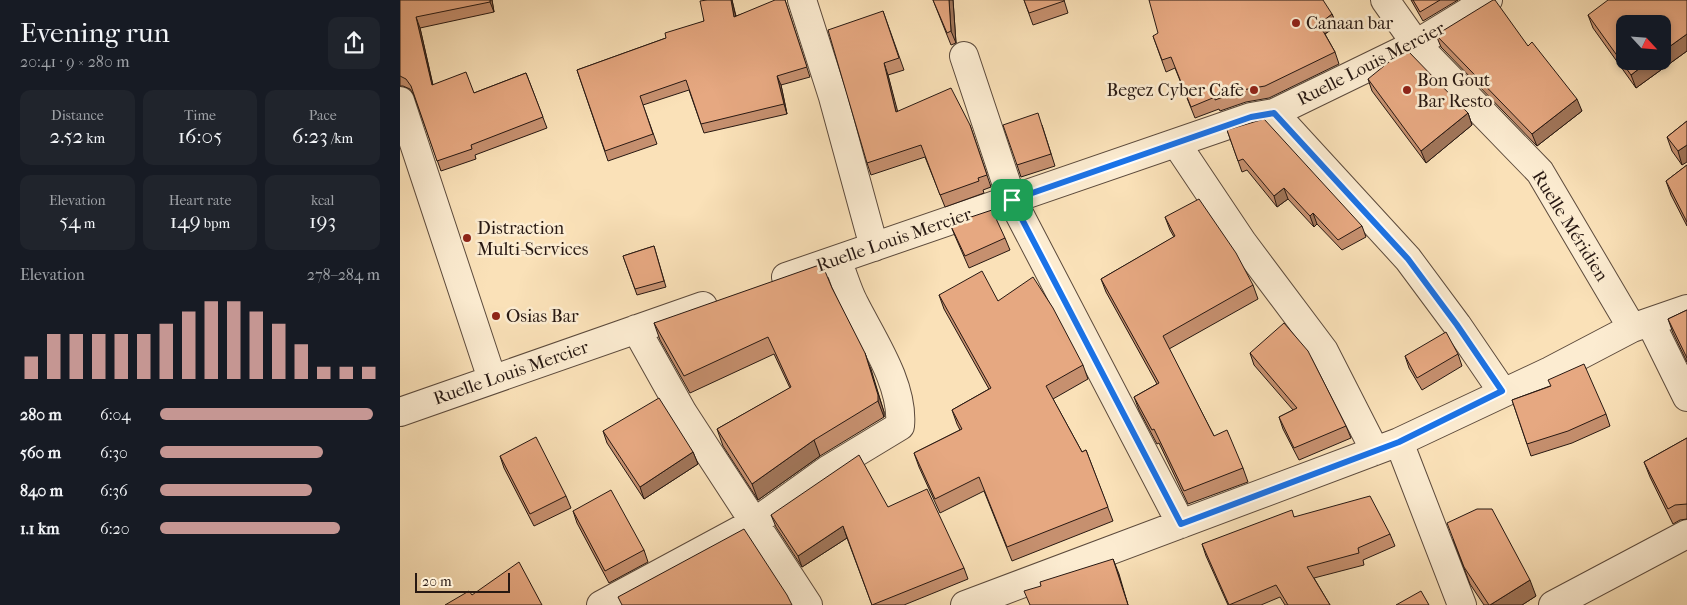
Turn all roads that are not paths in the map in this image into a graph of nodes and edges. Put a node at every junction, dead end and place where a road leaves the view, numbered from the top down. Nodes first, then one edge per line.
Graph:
1 (802, 0) edge
2 (1385, 0) edge
3 (1488, 0) edge
4 (1416, 44) junction
5 (964, 56) dead end
6 (400, 101) edge
7 (1274, 113) junction
8 (1176, 143) junction
9 (1012, 200) junction
10 (874, 247) junction
11 (837, 260) junction
12 (767, 284) edge
13 (729, 297) edge
14 (1687, 309) edge
15 (1641, 325) junction
16 (636, 329) junction
17 (492, 380) junction
18 (1502, 391) junction
19 (1687, 397) edge
20 (400, 412) edge
21 (1387, 446) junction
22 (755, 522) junction
23 (1181, 524) junction
24 (1687, 534) edge
25 (600, 605) edge
26 (808, 605) edge
27 (965, 605) edge
28 (1462, 605) edge
29 (1553, 605) edge

1 - 10 street
2 - 4 street, Ruelle Méridien
3 - 4 street, Ruelle Louis Mercier
4 - 7 street, Ruelle Louis Mercier
4 - 15 street, Ruelle Méridien
5 - 9 street
6 - 17 street
7 - 8 street, Ruelle Louis Mercier
7 - 18 street
8 - 9 street, Ruelle Louis Mercier
8 - 21 street
9 - 10 street, Ruelle Louis Mercier
9 - 23 street
10 - 11 street, Ruelle Louis Mercier
11 - 12 street, Ruelle Louis Mercier
11 - 22 street
13 - 16 street, Ruelle Louis Mercier
14 - 15 street
15 - 18 street
15 - 19 street, Ruelle Méridien
16 - 17 street, Ruelle Louis Mercier
16 - 22 street
17 - 20 street, Ruelle Louis Mercier
18 - 21 street
21 - 23 street
21 - 28 street
22 - 25 street
22 - 26 street
23 - 27 street
24 - 29 street

